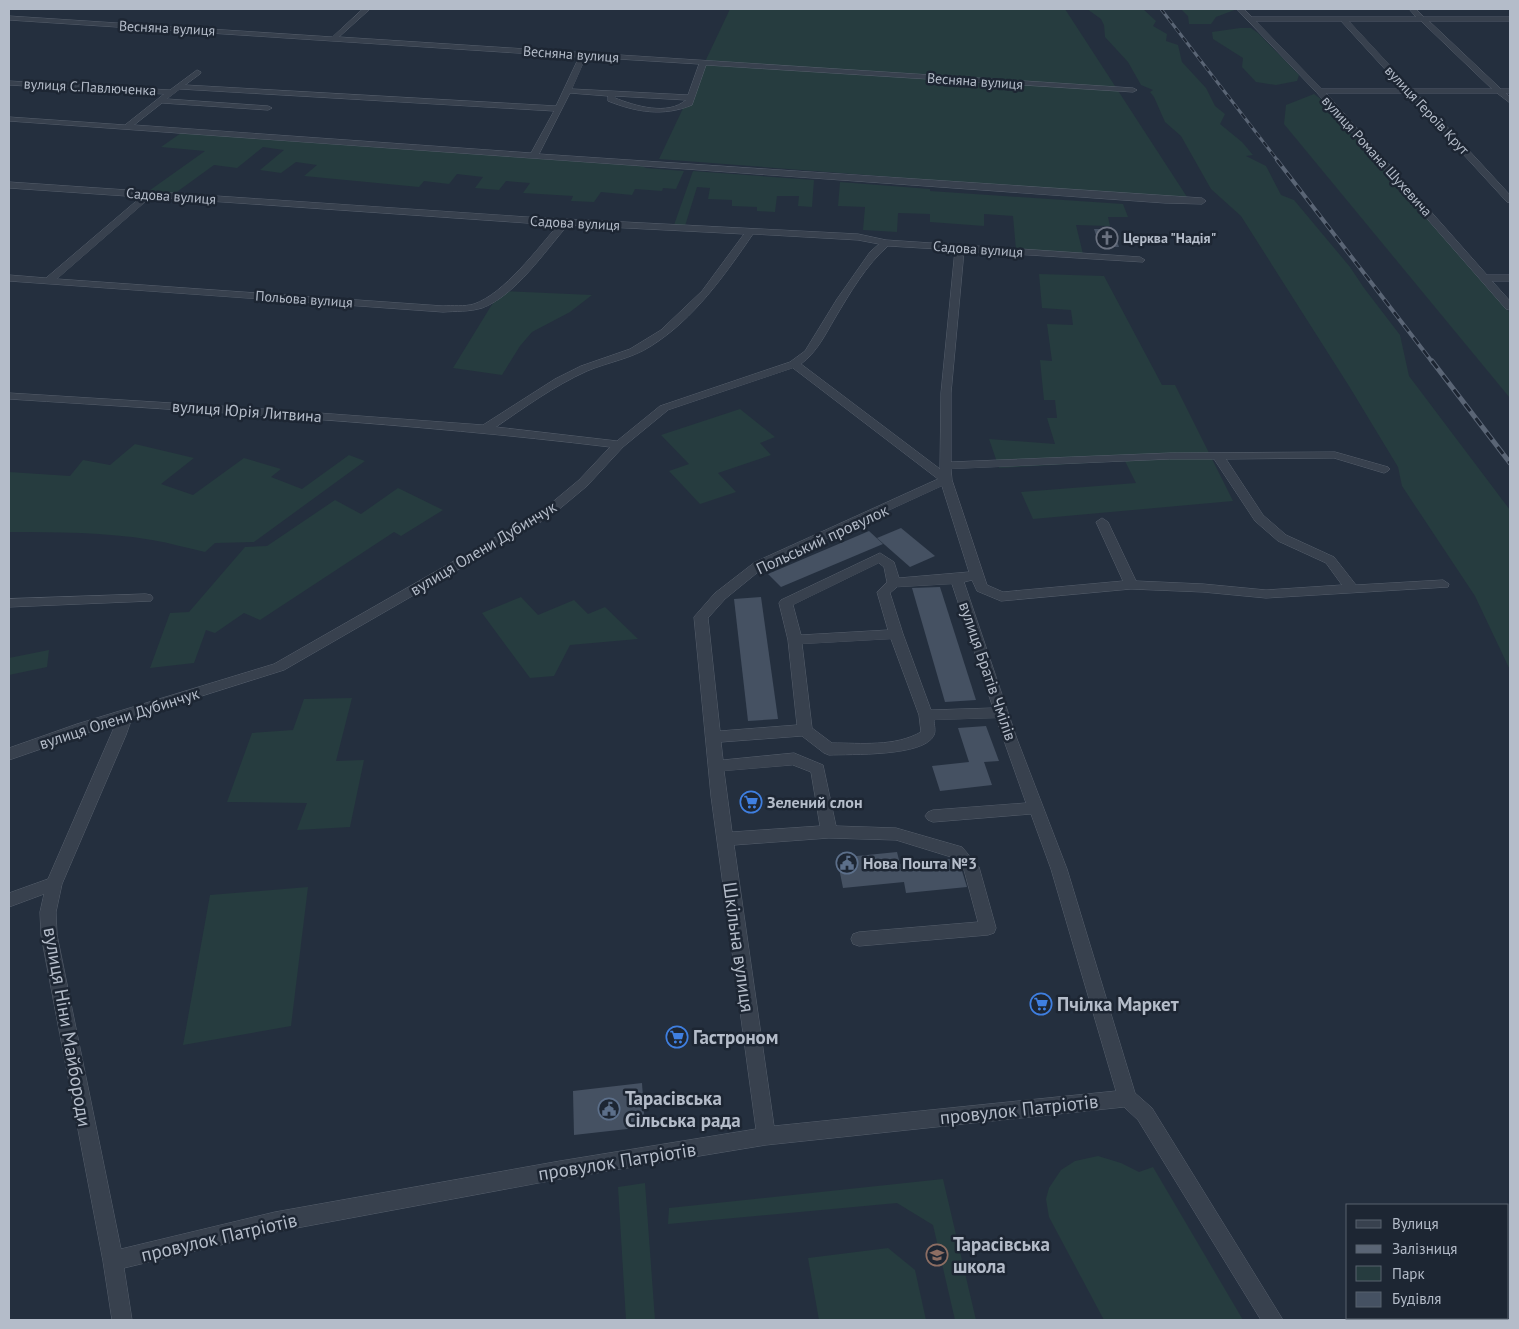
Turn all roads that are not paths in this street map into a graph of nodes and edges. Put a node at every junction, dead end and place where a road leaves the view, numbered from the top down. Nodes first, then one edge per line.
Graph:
1 (367, 9) edge
2 (1240, 9) edge
3 (1412, 9) edge
4 (1499, 9) edge
5 (9, 18) edge
6 (1250, 19) junction
7 (1343, 19) junction
8 (1424, 19) junction
9 (1510, 19) edge
10 (333, 39) junction
11 (583, 55) junction
12 (703, 64) junction
13 (197, 72) dead end
14 (9, 83) edge
15 (174, 90) junction
16 (1133, 90) dead end
17 (567, 91) junction
18 (1320, 91) junction
19 (1409, 91) junction
20 (1500, 91) junction
21 (1510, 91) edge
22 (612, 94) junction
23 (691, 98) junction
24 (160, 101) junction
25 (1510, 101) edge
26 (268, 108) dead end
27 (559, 109) junction
28 (9, 119) edge
29 (127, 127) junction
30 (534, 155) junction
31 (9, 186) edge
32 (148, 195) junction
33 (1510, 200) edge
34 (1202, 201) dead end
35 (566, 222) junction
36 (750, 232) junction
37 (886, 243) junction
38 (960, 248) junction
39 (1140, 260) dead end
40 (9, 278) edge
41 (1485, 278) junction
42 (1510, 278) edge
43 (48, 281) junction
44 (1510, 307) edge
45 (794, 364) junction
46 (9, 396) edge
47 (485, 429) junction
48 (619, 445) junction
49 (1217, 455) junction
50 (1384, 469) dead end
51 (946, 473) junction
52 (1102, 522) dead end
53 (976, 575) junction
54 (957, 579) junction
55 (894, 583) junction
56 (1443, 584) dead end
57 (1131, 585) junction
58 (1352, 589) junction
59 (146, 598) dead end
60 (9, 603) edge
61 (896, 634) junction
62 (795, 640) junction
63 (1001, 713) junction
64 (926, 715) junction
65 (124, 716) junction
66 (805, 730) junction
67 (713, 738) junction
68 (9, 754) edge
69 (716, 766) junction
70 (718, 787) joint
71 (1035, 808) junction
72 (933, 816) dead end
73 (830, 832) junction
74 (725, 839) junction
75 (54, 884) junction
76 (9, 900) edge
77 (859, 939) dead end
78 (1127, 1098) junction
79 (766, 1136) junction
80 (113, 1261) junction
81 (122, 1320) edge
82 (1274, 1320) edge

1 - 10 street
2 - 6 street, вулиця Романа Шухевича
3 - 8 street
4 - 9 street
5 - 10 street, Весняна вулиця
6 - 7 street
6 - 18 street, вулиця Романа Шухевича
7 - 8 street
7 - 19 street, вулиця Героїв Крут
8 - 9 street
8 - 20 street
10 - 11 street, Весняна вулиця
11 - 12 street, Весняна вулиця
11 - 17 street
12 - 16 street, Весняна вулиця
12 - 23 street
13 - 15 street
14 - 15 street, вулиця С.Павлюченка
15 - 24 street
15 - 27 street, вулиця С.Павлюченка
17 - 22 street
17 - 27 street
18 - 19 street
18 - 41 street, вулиця Романа Шухевича
19 - 20 street
19 - 33 street, вулиця Героїв Крут
20 - 21 street
20 - 25 street
22 - 23 street
22 - 23 street
24 - 26 street
24 - 29 street
27 - 30 street
28 - 29 street
29 - 30 street
30 - 34 street
31 - 32 street, Садова вулиця
32 - 35 street, Садова вулиця
32 - 43 street
35 - 36 street, Садова вулиця
35 - 43 street, Польова вулиця
36 - 37 street, Садова вулиця
36 - 47 street
37 - 38 street, Садова вулиця
37 - 45 street, вулиця Олени Дубинчук
38 - 39 street, Садова вулиця
38 - 51 street
40 - 43 street, Польова вулиця
41 - 42 street
41 - 44 street, вулиця Романа Шухевича
45 - 48 street, вулиця Олени Дубинчук
45 - 51 street
46 - 47 street, вулиця Юрія Литвина
47 - 48 street, вулиця Юрія Литвина
48 - 65 street, вулиця Олени Дубинчук
49 - 50 street
49 - 51 street
49 - 58 street
51 - 53 street
51 - 67 street, Польський провулок
52 - 57 street
53 - 54 street, вулиця Братів Чмілів
53 - 57 street
54 - 55 street
54 - 63 street, вулиця Братів Чмілів
55 - 61 street
55 - 62 street
56 - 58 street
57 - 58 street
59 - 60 street
61 - 62 street
61 - 64 street
62 - 66 street
63 - 64 street
63 - 71 street, вулиця Братів Чмілів
64 - 66 street
65 - 68 street, вулиця Олени Дубинчук
65 - 75 street, вулиця Ніни Майбороди
66 - 67 street
67 - 69 street, Польський провулок
69 - 70 street, Польський провулок
69 - 73 street
70 - 74 street, Шкільна вулиця
71 - 72 street
71 - 78 street, вулиця Братів Чмілів
73 - 74 street
73 - 77 street
74 - 79 street, Шкільна вулиця
75 - 76 street
75 - 80 street, вулиця Ніни Майбороди
78 - 79 street, провулок Патріотів
78 - 82 street
79 - 80 street, провулок Патріотів
80 - 81 street, вулиця Ніни Майбороди

